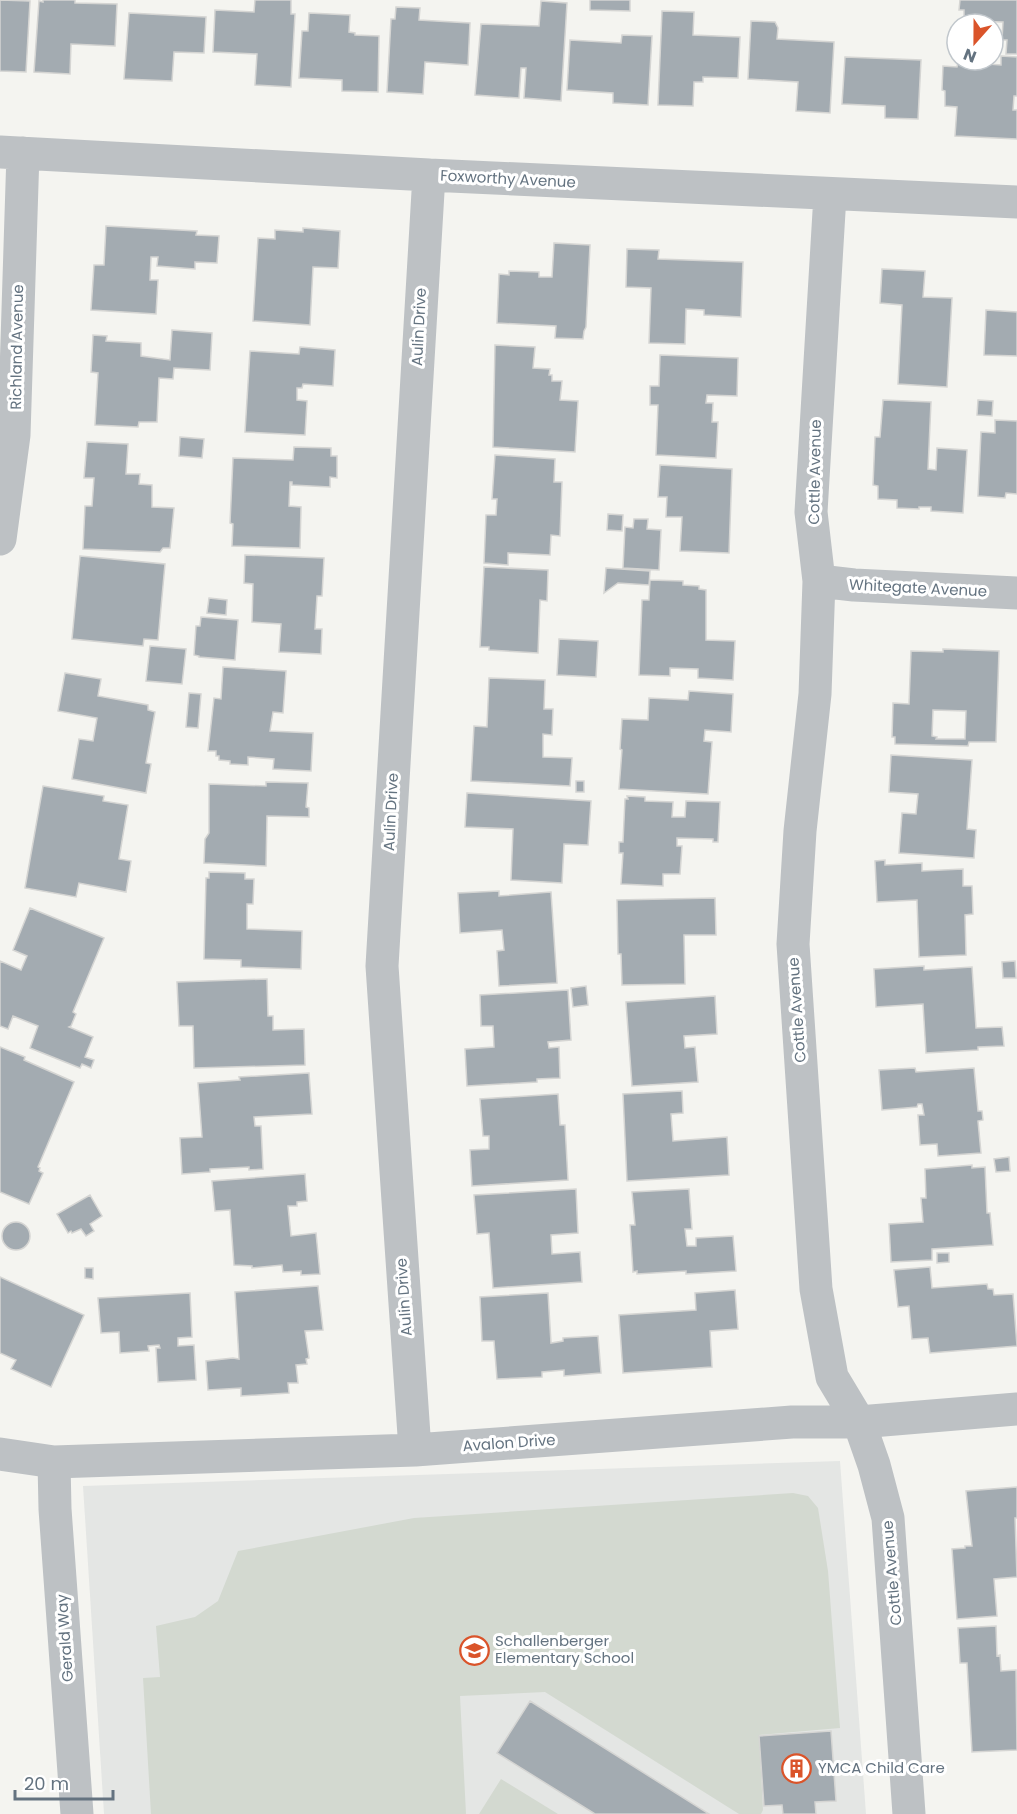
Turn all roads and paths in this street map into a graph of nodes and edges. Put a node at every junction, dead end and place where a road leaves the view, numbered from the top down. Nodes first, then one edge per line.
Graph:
1 (11, 152) edge
2 (429, 175) junction
3 (830, 195) junction
4 (1017, 202) edge
5 (0, 539) edge
6 (819, 580) junction
7 (1017, 593) edge
8 (1017, 1409) edge
9 (859, 1422) junction
10 (415, 1450) junction
11 (0, 1454) edge
12 (54, 1462) junction
13 (78, 1814) edge
14 (909, 1814) edge

1 - 2 street, Foxworthy Avenue
1 - 5 street, Richland Avenue
2 - 3 street, Foxworthy Avenue
2 - 10 street, Aulin Drive
3 - 4 street, Foxworthy Avenue
3 - 6 street, Cottle Avenue
6 - 7 street, Whitegate Avenue
6 - 9 street, Cottle Avenue
8 - 9 street, Avalon Drive
9 - 10 street, Avalon Drive
9 - 14 street, Cottle Avenue
10 - 12 street, Avalon Drive
11 - 12 street, Avalon Drive
12 - 13 street, Gerald Way

